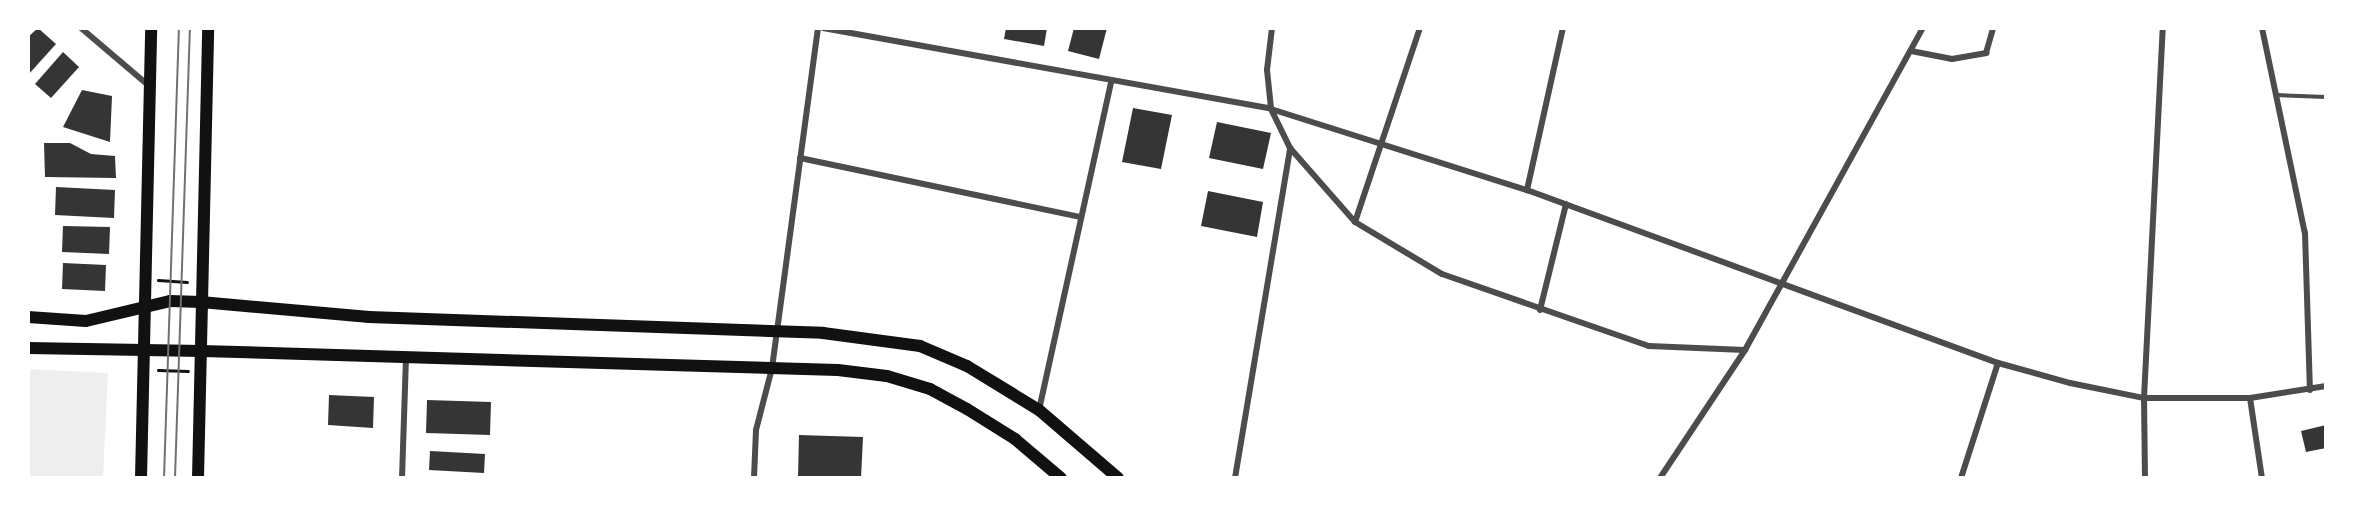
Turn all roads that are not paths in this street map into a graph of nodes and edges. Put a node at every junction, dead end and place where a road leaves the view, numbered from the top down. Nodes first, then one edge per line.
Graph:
1 (81, 28) edge
2 (151, 28) edge
3 (208, 28) edge
4 (818, 28) edge
5 (823, 28) edge
6 (1272, 28) edge
7 (1420, 28) edge
8 (1563, 28) edge
9 (1923, 28) edge
10 (1993, 28) edge
11 (2163, 28) edge
12 (2262, 28) edge
13 (1911, 51) junction
14 (1111, 83) junction
15 (149, 86) junction
16 (2276, 95) junction
17 (2325, 97) edge
18 (1271, 110) junction
19 (1381, 144) junction
20 (1290, 148) junction
21 (800, 158) junction
22 (1527, 190) junction
23 (1566, 204) junction
24 (1081, 217) junction
25 (1355, 222) junction
26 (1784, 283) junction
27 (201, 302) junction
28 (144, 306) junction
29 (1540, 310) junction
30 (28, 317) edge
31 (777, 332) junction
32 (28, 348) edge
33 (145, 349) junction
34 (1745, 350) junction
35 (202, 351) junction
36 (406, 357) junction
37 (1998, 363) junction
38 (772, 368) junction
39 (2325, 386) edge
40 (2310, 390) junction
41 (2144, 398) junction
42 (2250, 398) junction
43 (1039, 410) junction
44 (141, 477) edge
45 (198, 477) edge
46 (402, 477) edge
47 (754, 477) edge
48 (1060, 477) edge
49 (1118, 477) edge
50 (1236, 477) edge
51 (1660, 477) edge
52 (1962, 477) edge
53 (2145, 477) edge
54 (2262, 477) edge

1 - 15 street
2 - 15 main road
3 - 27 main road
4 - 21 street
5 - 14 street
6 - 18 street
7 - 19 street
8 - 22 street
9 - 13 street
10 - 13 street
11 - 41 street
12 - 16 street
13 - 26 street
14 - 18 street
14 - 24 street
15 - 28 main road
16 - 17 lane
16 - 40 street
18 - 19 street
18 - 20 street
19 - 22 street
19 - 25 street
20 - 25 street
20 - 50 street
21 - 24 street
21 - 31 street
22 - 23 street
23 - 26 street
23 - 29 street
24 - 43 street
25 - 29 street
26 - 34 street
26 - 37 street
27 - 28 main road
27 - 31 main road
27 - 35 main road
28 - 30 main road
28 - 33 main road
29 - 34 street
31 - 38 street
31 - 43 main road
32 - 33 main road
33 - 35 main road
33 - 44 main road
34 - 51 street
35 - 36 main road
35 - 45 main road
36 - 38 main road
36 - 46 street
37 - 41 street
37 - 52 street
38 - 47 street
38 - 48 main road
39 - 40 street
40 - 42 street
41 - 42 street
41 - 53 street
42 - 54 street
43 - 49 main road

